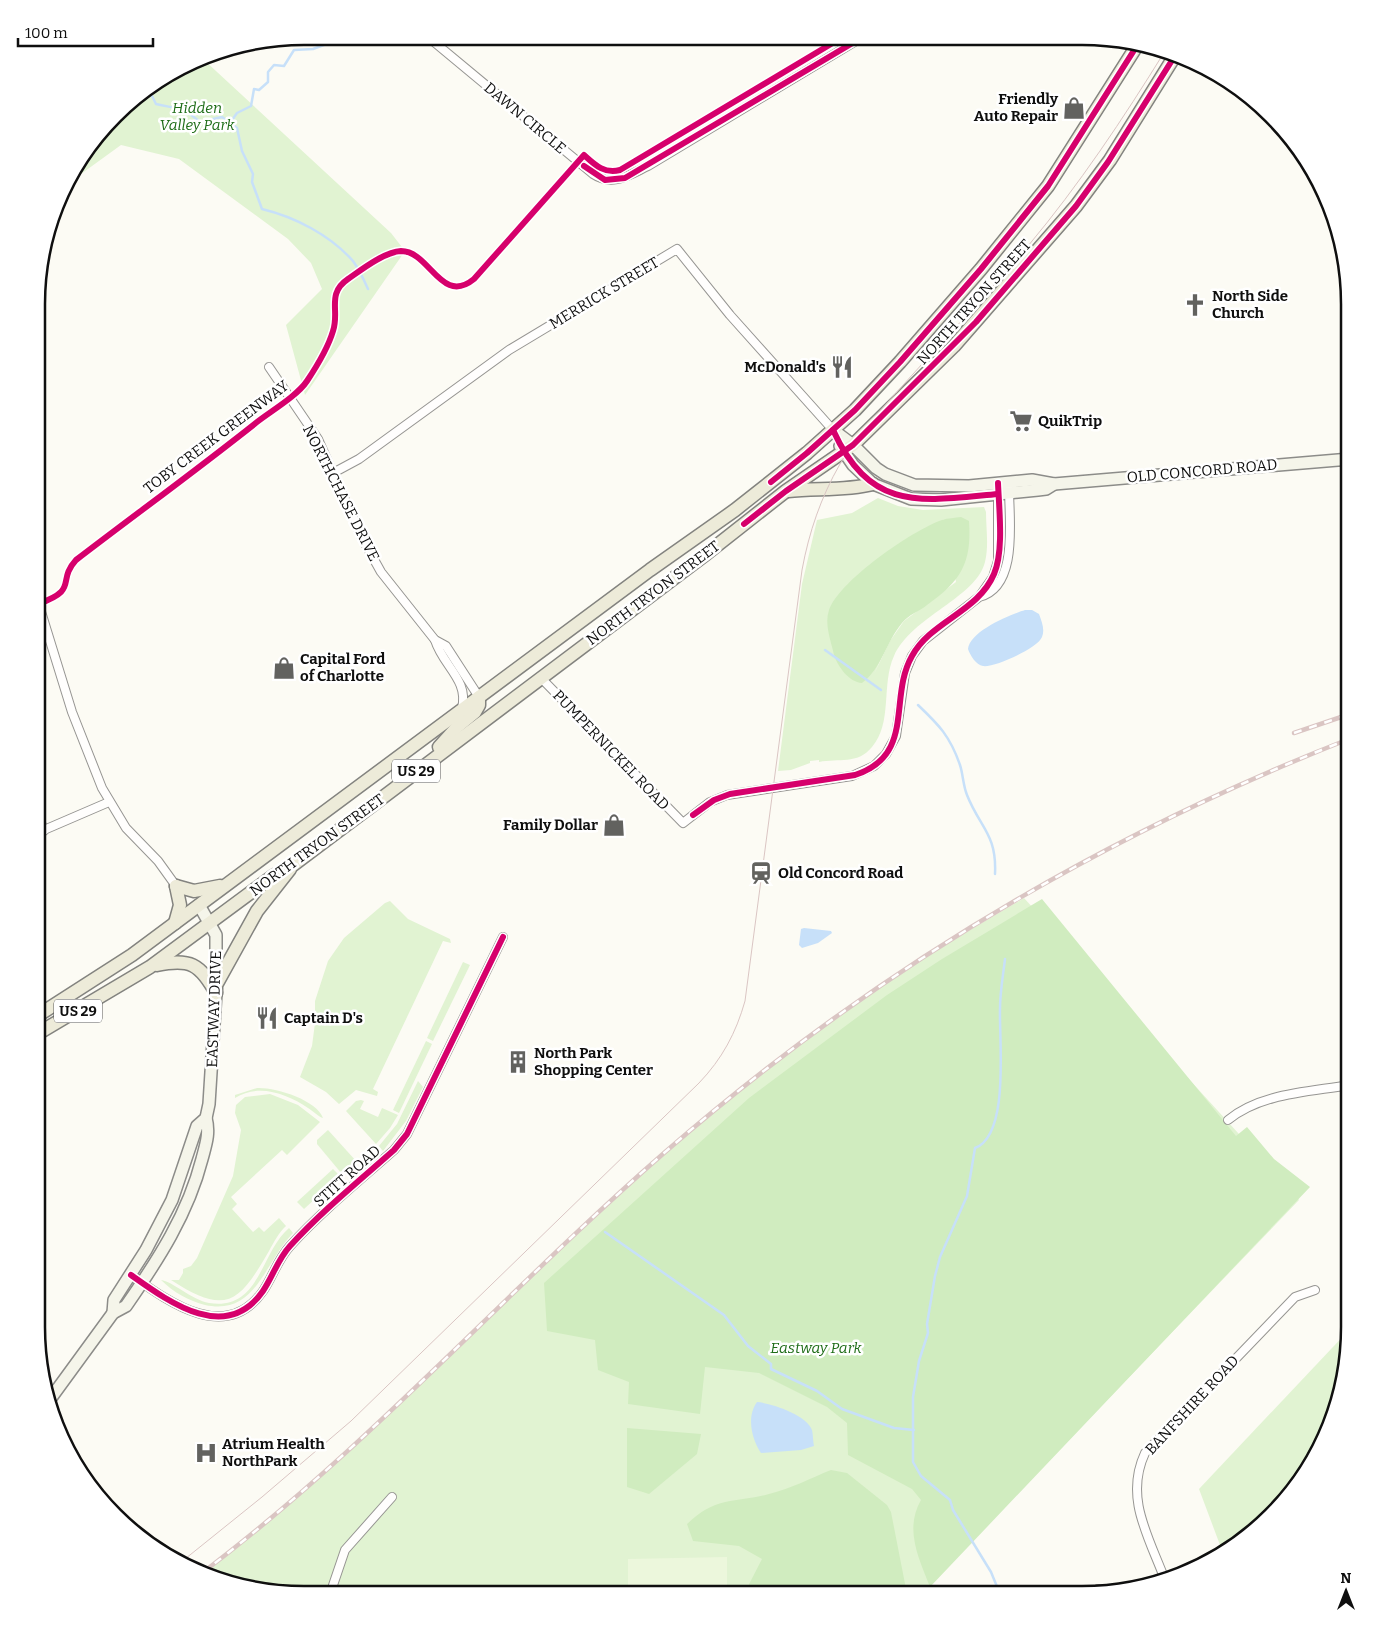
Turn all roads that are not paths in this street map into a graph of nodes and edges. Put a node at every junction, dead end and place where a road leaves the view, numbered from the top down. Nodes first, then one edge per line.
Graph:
1 (438, 45) edge
2 (849, 45) edge
3 (1134, 50) edge
4 (1171, 61) edge
5 (269, 366) dead end
6 (833, 430) junction
7 (848, 449) junction
8 (1341, 460) edge
9 (333, 473) junction
10 (873, 484) junction
11 (1004, 488) junction
12 (786, 491) junction
13 (45, 625) edge
14 (435, 640) junction
15 (540, 677) junction
16 (479, 697) junction
17 (462, 708) junction
18 (417, 771) junction
19 (109, 802) junction
20 (45, 830) edge
21 (293, 865) junction
22 (225, 885) junction
23 (176, 886) junction
24 (199, 905) junction
25 (175, 923) junction
26 (210, 924) junction
27 (503, 937) dead end
28 (150, 967) junction
29 (216, 989) junction
30 (45, 1011) edge
31 (45, 1029) edge
32 (1341, 1086) edge
33 (206, 1118) junction
34 (1228, 1120) dead end
35 (131, 1275) junction
36 (142, 1283) junction
37 (1315, 1290) dead end
38 (113, 1313) junction
39 (54, 1394) edge
40 (392, 1497) dead end
41 (1163, 1573) edge
42 (333, 1586) edge

1 - 2 street, DAWN CIRCLE
3 - 6 main road, NORTH TRYON STREET / US 29
4 - 7 main road, NORTH TRYON STREET / US 29
5 - 9 street, NORTHCHASE DRIVE
6 - 7 main road, OLD CONCORD ROAD
6 - 9 street, MERRICK STREET
6 - 16 main road, NORTH TRYON STREET / US 29
7 - 10 main road, OLD CONCORD ROAD
7 - 11 main road, OLD CONCORD ROAD
7 - 12 main road, NORTH TRYON STREET / US 29
8 - 11 main road, OLD CONCORD ROAD
9 - 14 street, NORTHCHASE DRIVE
10 - 11 main road, OLD CONCORD ROAD
10 - 12 main road
11 - 15 street, PUMPERNICKEL ROAD
12 - 15 main road, NORTH TRYON STREET / US 29
13 - 19 street
14 - 16 street, NORTHCHASE DRIVE
14 - 17 street, NORTHCHASE DRIVE
15 - 18 main road, NORTH TRYON STREET / US 29
16 - 17 main road, NORTH TRYON STREET / US 29
16 - 18 main road
17 - 22 main road, NORTH TRYON STREET / US 29
18 - 21 main road, NORTH TRYON STREET / US 29
19 - 20 street
19 - 23 street
21 - 26 main road, NORTH TRYON STREET / US 29
21 - 29 main road
22 - 23 main road
22 - 24 main road, NORTH TRYON STREET / US 29
23 - 25 main road
24 - 25 main road, NORTH TRYON STREET / US 29
24 - 26 main road, EASTWAY DRIVE
25 - 30 main road, NORTH TRYON STREET / US 29
26 - 28 main road, NORTH TRYON STREET / US 29
26 - 29 main road, EASTWAY DRIVE
27 - 36 street, STITT ROAD
28 - 29 main road
28 - 31 main road, NORTH TRYON STREET / US 29
29 - 33 main road, EASTWAY DRIVE
32 - 34 street
33 - 35 main road, EASTWAY DRIVE
33 - 36 main road, EASTWAY DRIVE
35 - 36 street, STITT ROAD
35 - 38 main road, EASTWAY DRIVE
36 - 38 main road, EASTWAY DRIVE
37 - 41 street, BANFSHIRE ROAD
38 - 39 main road, EASTWAY DRIVE
40 - 42 street

